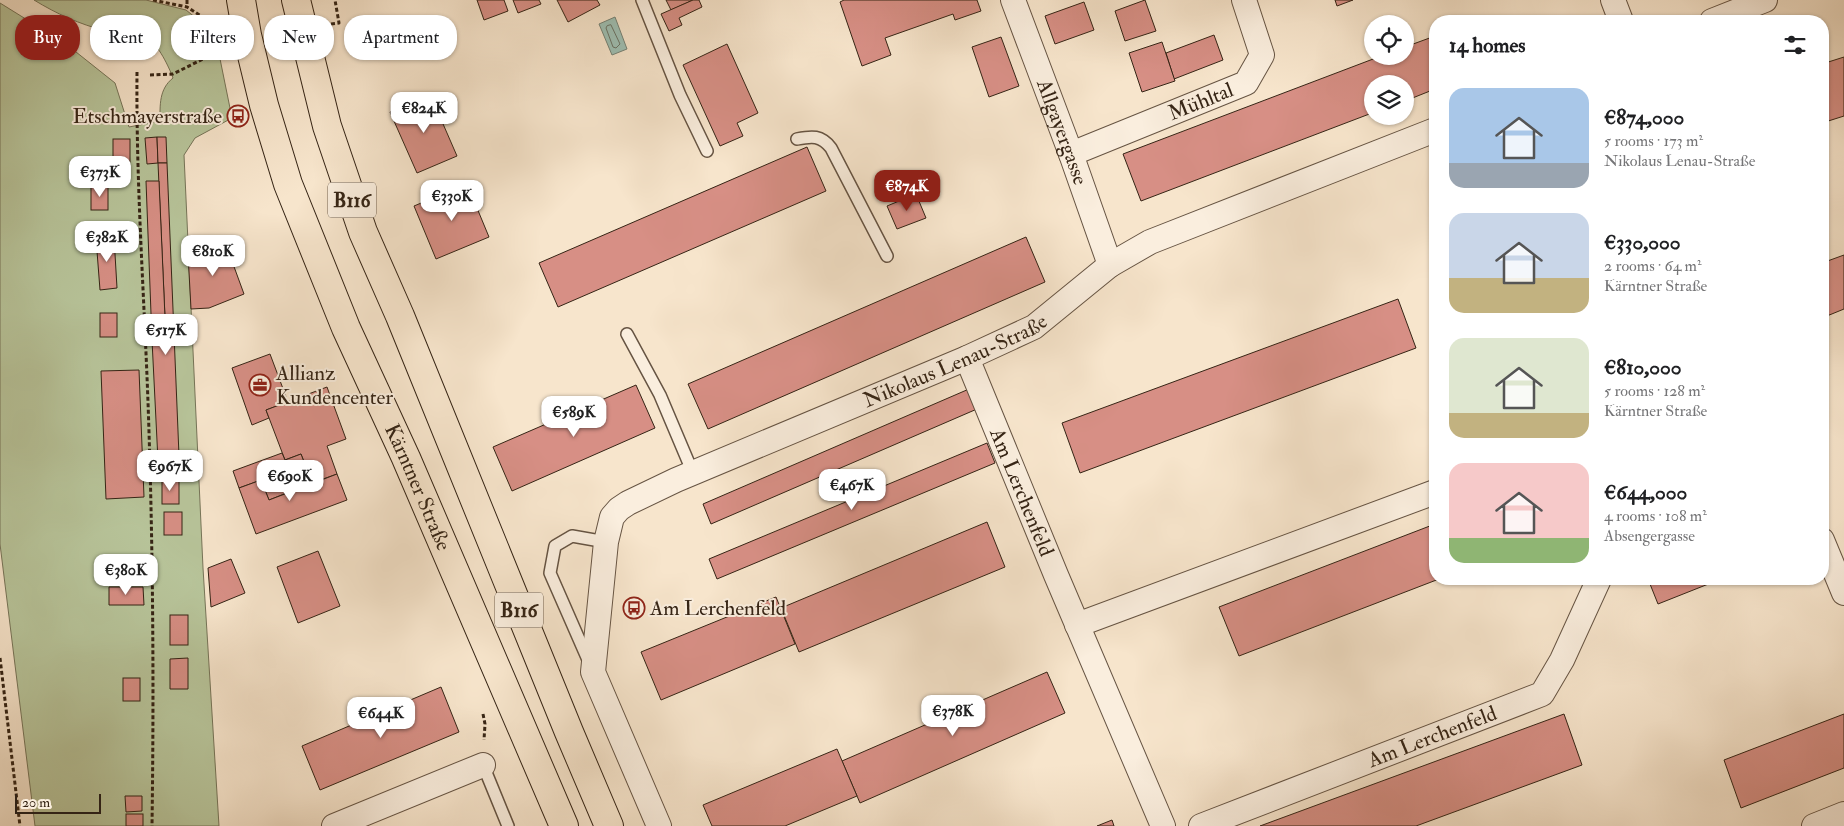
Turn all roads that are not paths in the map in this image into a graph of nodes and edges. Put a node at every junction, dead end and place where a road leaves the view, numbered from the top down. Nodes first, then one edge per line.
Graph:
1 (241, 0) edge
2 (296, 0) edge
3 (642, 0) edge
4 (1013, 0) edge
5 (1244, 0) edge
6 (1613, 0) edge
7 (1765, 0) edge
8 (1619, 15) edge
9 (1727, 15) edge
10 (1429, 132) edge
11 (797, 139) dead end
12 (707, 151) dead end
13 (1071, 154) junction
14 (887, 256) dead end
15 (1110, 266) junction
16 (627, 334) dead end
17 (967, 358) junction
18 (693, 473) junction
19 (1429, 494) edge
20 (606, 542) junction
21 (1829, 557) edge
22 (1596, 585) edge
23 (1844, 593) edge
24 (1077, 625) junction
25 (593, 672) junction
26 (483, 766) joint
27 (1844, 814) edge
28 (334, 826) edge
29 (508, 826) edge
30 (564, 826) edge
31 (609, 826) edge
32 (659, 826) edge
33 (1163, 826) edge
34 (1200, 826) edge
35 (1814, 826) edge

1 - 30 main road, Kärntner Straße / B116
2 - 31 main road, B116
3 - 12 lane
4 - 13 street, Allgayergasse
5 - 13 street, Mühltal
6 - 8 street
7 - 9 street
10 - 15 street, Nikolaus Lenau-Straße
11 - 14 lane
13 - 15 street, Allgayergasse
15 - 17 street, Nikolaus Lenau-Straße
16 - 18 lane
17 - 18 street, Nikolaus Lenau-Straße
17 - 24 street, Am Lerchenfeld
18 - 20 street, Nikolaus Lenau-Straße
19 - 24 street
20 - 25 street, Nikolaus Lenau-Straße
20 - 25 lane
21 - 23 street
22 - 34 street, Am Lerchenfeld
24 - 33 street, Am Lerchenfeld
25 - 32 street
26 - 28 street
26 - 29 lane
27 - 35 street

